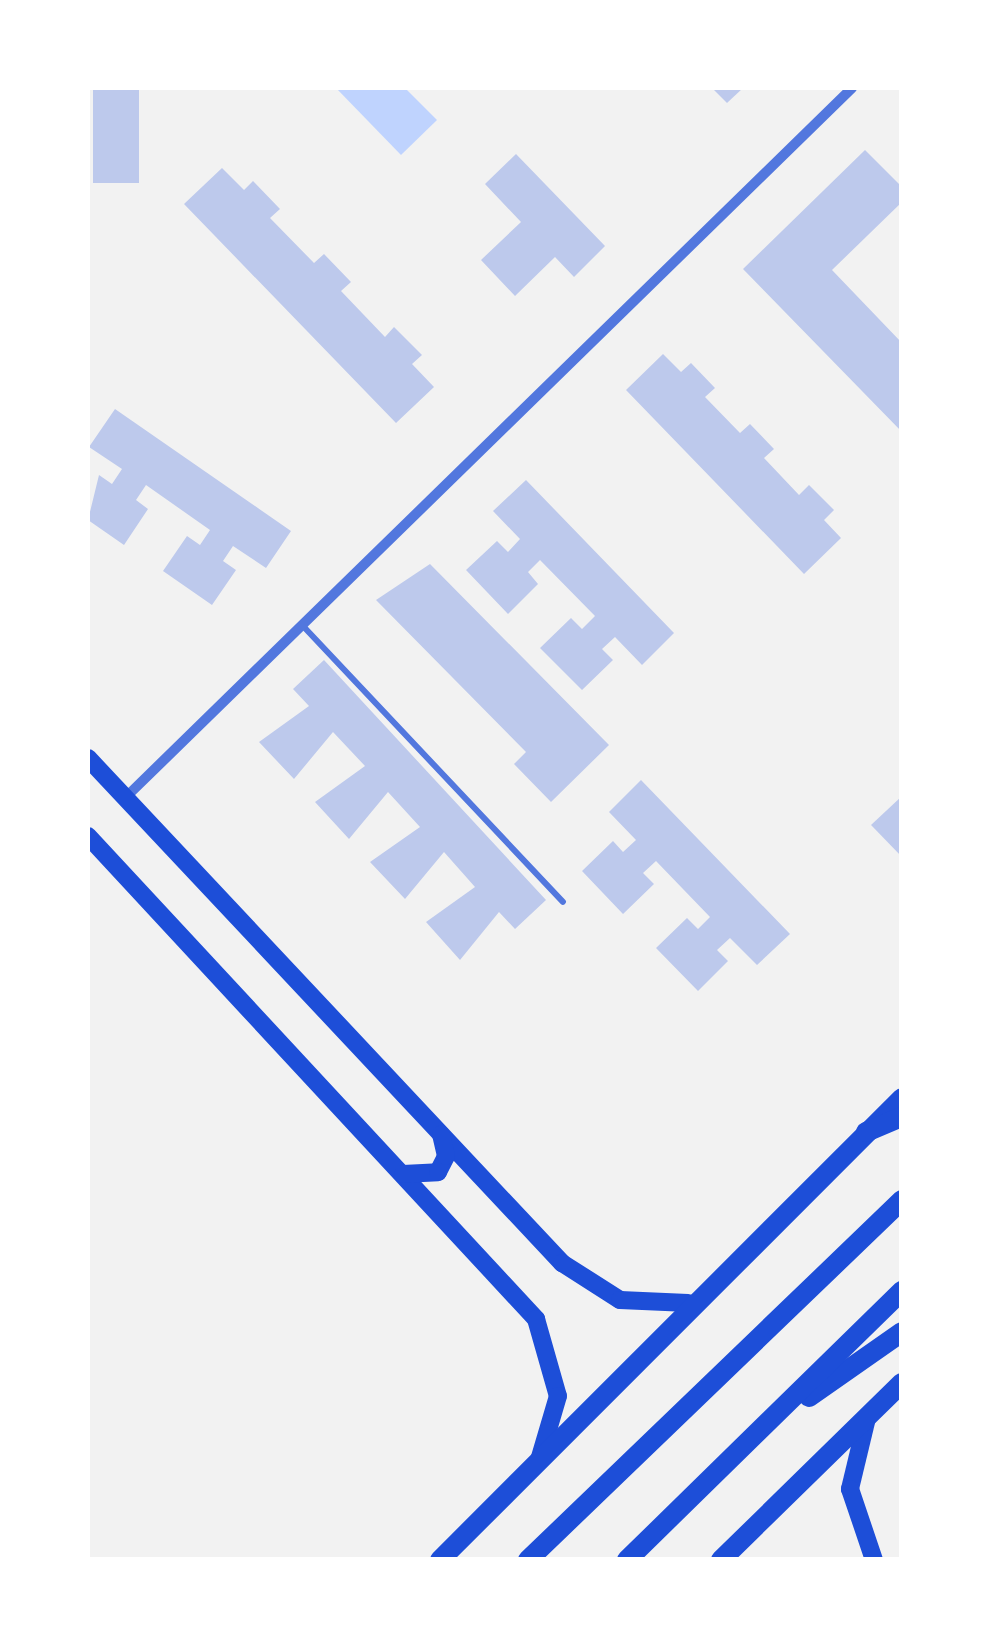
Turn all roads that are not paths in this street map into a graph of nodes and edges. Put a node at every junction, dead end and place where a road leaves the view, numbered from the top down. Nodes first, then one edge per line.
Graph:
1 (852, 88) edge
2 (302, 625) junction
3 (88, 758) edge
4 (125, 798) junction
5 (88, 836) edge
6 (563, 902) dead end
7 (902, 1098) edge
8 (902, 1117) edge
9 (439, 1132) junction
10 (866, 1132) junction
11 (399, 1171) junction
12 (902, 1200) edge
13 (902, 1291) edge
14 (688, 1304) junction
15 (902, 1332) edge
16 (902, 1382) edge
17 (868, 1415) junction
18 (762, 1429) junction
19 (531, 1472) junction
20 (440, 1560) edge
21 (528, 1560) edge
22 (628, 1560) edge
23 (720, 1560) edge
24 (874, 1560) edge

1 - 2 street
2 - 4 street
2 - 6 lane
3 - 4 main road
4 - 9 main road
5 - 11 main road
7 - 10 main road
8 - 10 main road
9 - 11 main road
9 - 14 main road
10 - 14 main road
11 - 19 main road
12 - 21 main road
13 - 18 main road
14 - 19 main road
15 - 18 main road
16 - 17 main road
17 - 23 main road
17 - 24 main road
18 - 22 main road
19 - 20 main road

